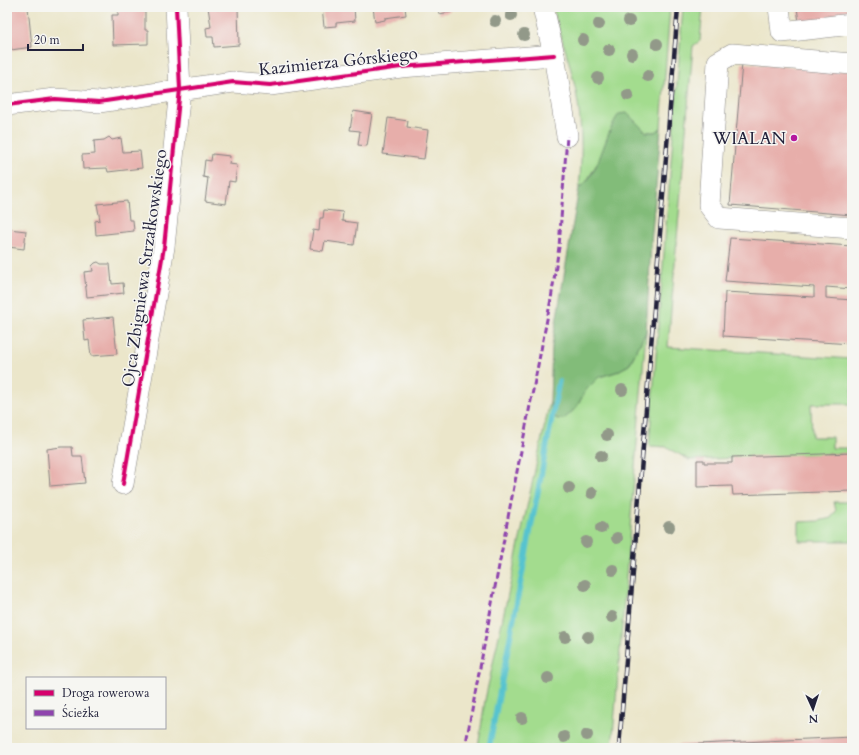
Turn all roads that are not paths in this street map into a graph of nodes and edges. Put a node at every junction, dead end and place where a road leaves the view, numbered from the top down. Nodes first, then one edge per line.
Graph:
1 (176, 7) edge
2 (543, 7) edge
3 (779, 7) edge
4 (852, 24) edge
5 (554, 55) junction
6 (852, 64) edge
7 (180, 89) junction
8 (7, 105) edge
9 (567, 136) dead end
10 (852, 228) edge
11 (123, 484) dead end

1 - 7 street, Ojca Zbigniewa Strzałkowskiego
2 - 5 street
3 - 4 street
5 - 7 street, Kazimierza Górskiego
5 - 9 street
6 - 10 street
7 - 8 street, Kazimierza Górskiego
7 - 11 street, Ojca Zbigniewa Strzałkowskiego

